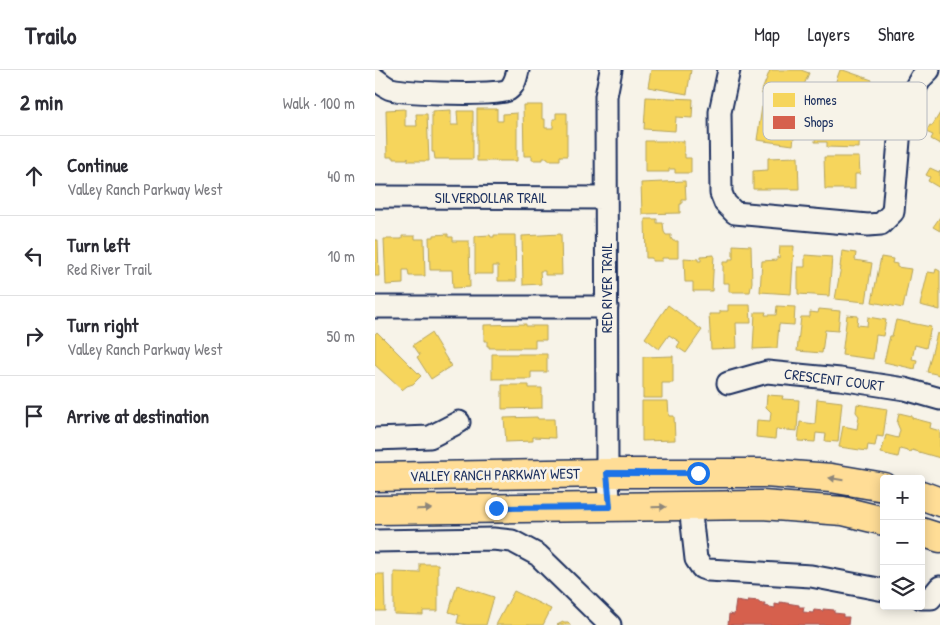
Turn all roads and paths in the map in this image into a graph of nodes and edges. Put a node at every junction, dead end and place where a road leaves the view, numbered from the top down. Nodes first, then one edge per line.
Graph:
1 (519, 70) edge
2 (611, 70) edge
3 (729, 70) edge
4 (929, 70) edge
5 (375, 79) edge
6 (919, 82) edge
7 (899, 140) edge
8 (375, 197) edge
9 (607, 198) junction
10 (375, 307) edge
11 (607, 307) junction
12 (728, 383) dead end
13 (940, 399) edge
14 (459, 422) dead end
15 (375, 439) edge
16 (607, 473) junction
17 (375, 477) edge
18 (880, 486) edge
19 (925, 496) edge
20 (940, 502) edge
21 (689, 506) junction
22 (610, 507) junction
23 (375, 510) edge
24 (880, 520) edge
25 (925, 533) edge
26 (940, 538) edge
27 (375, 541) edge
28 (940, 586) edge
29 (880, 589) edge
30 (925, 598) edge
31 (610, 625) edge

1 - 5 street
2 - 9 street, RED RIVER TRAIL
3 - 7 street
4 - 6 street
8 - 9 street, SILVERDOLLAR TRAIL
9 - 11 street, RED RIVER TRAIL
10 - 11 street
11 - 16 street, RED RIVER TRAIL
12 - 13 street, CRESCENT COURT
14 - 15 street
16 - 17 main road, VALLEY RANCH PARKWAY WEST
18 -> 16 main road, VALLEY RANCH PARKWAY WEST
16 - 22 street, RED RIVER TRAIL
19 - 20 main road
22 -> 21 main road
21 - 24 main road
21 - 29 street
23 -> 22 main road
25 - 26 main road
27 - 31 street
28 - 30 street

